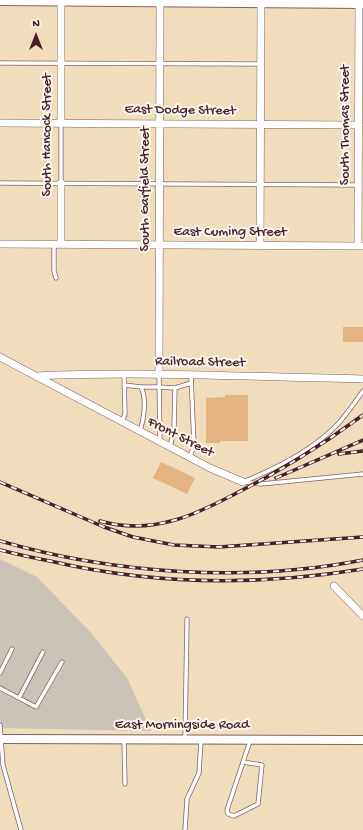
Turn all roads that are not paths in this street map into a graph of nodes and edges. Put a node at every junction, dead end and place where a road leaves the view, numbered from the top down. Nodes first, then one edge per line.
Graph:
1 (0, 1) edge
2 (61, 2) junction
3 (261, 2) edge
4 (160, 3) junction
5 (360, 3) edge
6 (0, 63) edge
7 (61, 64) junction
8 (160, 64) junction
9 (260, 64) junction
10 (0, 123) edge
11 (61, 123) junction
12 (159, 123) junction
13 (260, 124) junction
14 (359, 125) junction
15 (0, 183) edge
16 (61, 184) junction
17 (160, 184) junction
18 (260, 185) junction
19 (358, 185) junction
20 (0, 244) edge
21 (58, 244) junction
22 (159, 245) junction
23 (260, 246) junction
24 (361, 246) edge
25 (56, 278) dead end
26 (0, 357) edge
27 (124, 374) junction
28 (159, 375) junction
29 (190, 375) junction
30 (36, 376) junction
31 (363, 379) edge
32 (191, 383) junction
33 (124, 385) junction
34 (159, 387) junction
35 (142, 388) junction
36 (175, 388) junction
37 (363, 391) edge
38 (122, 422) junction
39 (140, 432) junction
40 (160, 442) junction
41 (170, 447) junction
42 (190, 457) junction
43 (363, 474) edge
44 (243, 482) junction
45 (334, 586) dead end
46 (363, 616) edge
47 (187, 619) dead end
48 (12, 649) dead end
49 (43, 652) dead end
50 (62, 662) dead end
51 (0, 673) edge
52 (0, 688) edge
53 (19, 698) junction
54 (0, 725) edge
55 (1, 739) edge
56 (124, 739) junction
57 (185, 739) junction
58 (201, 739) junction
59 (250, 740) junction
60 (363, 740) edge
61 (243, 762) junction
62 (126, 784) dead end
63 (21, 830) edge
64 (184, 830) edge

1 - 2 street
2 - 4 street
2 - 7 street, South Hancock Street
3 - 4 street
3 - 5 street
3 - 9 street
4 - 8 street, South Garfield Street
5 - 14 street, South Thomas Street
6 - 7 lane
7 - 8 lane
7 - 11 street, South Hancock Street
8 - 9 lane
8 - 12 street, South Garfield Street
9 - 13 street
10 - 11 street, East Dodge Street
11 - 12 street, East Dodge Street
11 - 16 lane, South Hancock Street
12 - 13 street, East Dodge Street
12 - 17 street, South Garfield Street
13 - 14 street, East Dodge Street
13 - 18 street
14 - 19 street, South Thomas Street
15 - 16 lane
16 - 17 lane
16 - 21 street, South Hancock Street
17 - 18 lane
17 - 22 street, South Garfield Street
18 - 19 lane
18 - 23 street
19 - 24 street, South Thomas Street
20 - 21 street, East Cuming Street
21 - 22 street, East Cuming Street
21 - 25 lane
22 - 23 street, East Cuming Street
22 - 28 street, South Garfield Street
23 - 24 street, East Cuming Street
26 - 30 street, Front Street
27 - 28 street, Railroad Street
27 - 30 street, Railroad Street
27 - 33 lane
28 - 29 street, Railroad Street
28 - 34 lane
29 - 31 street, Railroad Street
29 - 32 lane
30 - 38 street, Front Street
32 - 36 lane
32 - 42 lane
33 - 35 lane
33 - 38 lane
34 - 35 lane
34 - 36 lane
34 - 40 lane
35 - 39 lane
36 - 41 lane
37 - 44 lane
38 - 39 street, Front Street
39 - 40 street, Front Street
40 - 41 street, Front Street
41 - 42 street, Front Street
42 - 44 street, Front Street
43 - 44 lane, Front Street
45 - 46 street
47 - 57 lane
48 - 51 lane
49 - 53 lane
50 - 53 lane
52 - 53 lane
54 - 55 lane
55 - 56 street, East Morningside Road
55 - 63 lane
56 - 57 street, East Morningside Road
56 - 62 lane
57 - 58 street, East Morningside Road
58 - 59 street, East Morningside Road
58 - 64 lane
59 - 60 street, East Morningside Road
59 - 61 lane
61 - 61 lane

